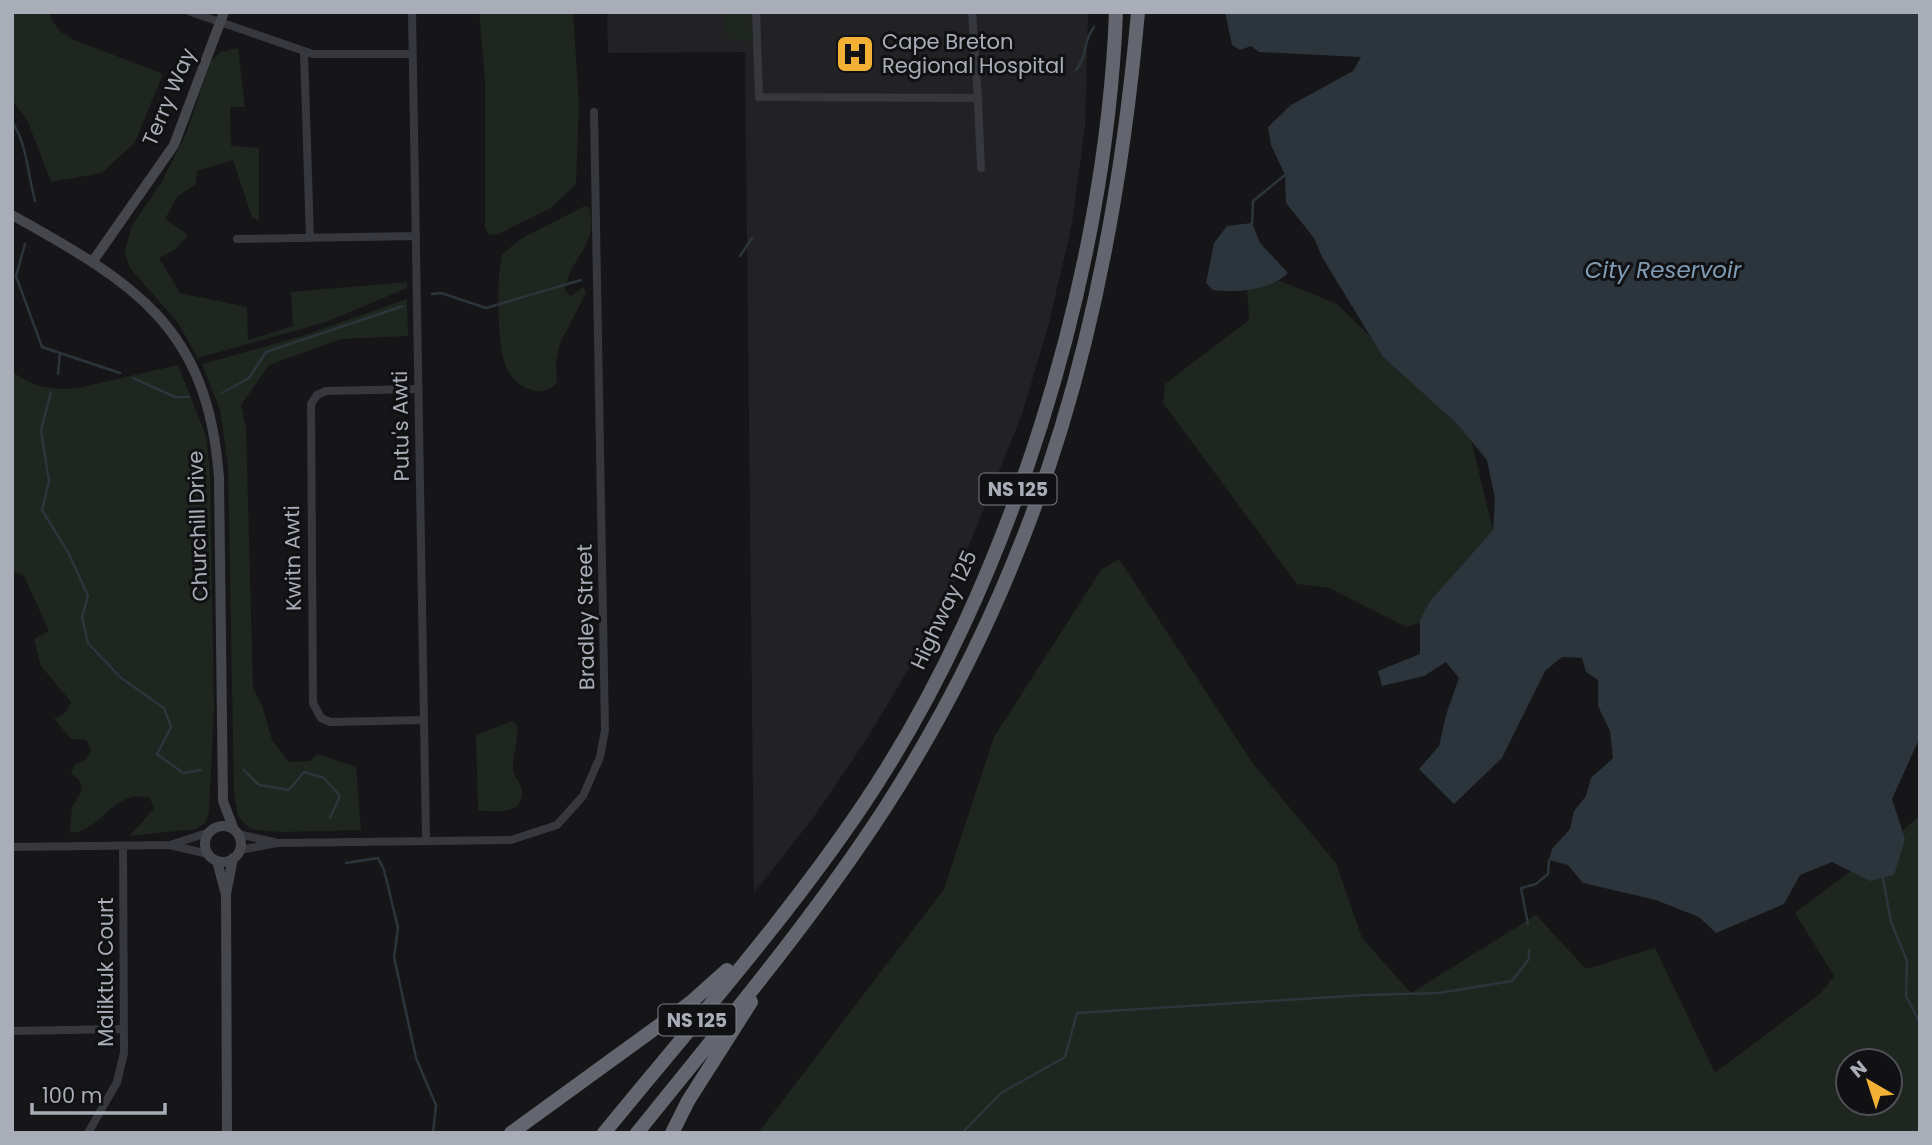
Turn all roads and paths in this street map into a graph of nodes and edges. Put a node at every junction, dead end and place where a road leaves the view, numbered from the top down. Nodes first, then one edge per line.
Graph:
1 (191, 12) edge
2 (412, 12) edge
3 (756, 12) edge
4 (972, 12) edge
5 (1138, 12) edge
6 (1116, 16) edge
7 (222, 17) edge
8 (304, 52) junction
9 (412, 54) junction
10 (978, 99) junction
11 (594, 111) dead end
12 (981, 167) dead end
13 (12, 215) edge
14 (416, 236) junction
15 (310, 238) junction
16 (237, 239) dead end
17 (93, 261) junction
18 (418, 389) junction
19 (424, 720) junction
20 (223, 801) junction
21 (211, 831) junction
22 (236, 832) junction
23 (426, 840) junction
24 (277, 843) junction
25 (170, 845) junction
26 (123, 846) junction
27 (12, 847) edge
28 (237, 854) junction
29 (213, 858) junction
30 (226, 894) junction
31 (789, 907) junction
32 (801, 925) junction
33 (124, 1029) junction
34 (12, 1031) edge
35 (88, 1133) edge
36 (228, 1133) edge
37 (511, 1133) edge
38 (604, 1133) edge
39 (636, 1133) edge
40 (672, 1133) edge

1 - 7 street
2 - 9 street, Putu's Awti
3 - 10 street
4 - 10 street
5 - 32 highway, Highway 125 / NS 125
6 - 31 highway, Highway 125 / NS 125
7 - 8 street
7 - 17 main road, Terry Way
8 - 9 street
8 - 15 street
9 - 14 street, Putu's Awti
10 - 12 street
11 - 23 street, Bradley Street
13 - 17 main road, Churchill Drive
14 - 15 street
14 - 18 street, Putu's Awti
15 - 16 street
17 - 20 main road, Churchill Drive
18 - 19 street, Putu's Awti
18 - 19 street, Kwitn Awti
19 - 23 street, Putu's Awti
20 - 21 main road, Churchill Drive
20 - 22 main road, Churchill Drive
21 - 22 main road
21 - 25 street
21 - 29 main road
22 - 24 street, Bradley Street
22 - 28 main road
23 - 24 street, Bradley Street
24 - 28 street, Bradley Street
25 - 26 street
25 - 29 street
26 - 27 street
26 - 33 street, Maliktuk Court
28 - 29 main road
28 - 30 main road
29 - 30 main road
30 - 36 main road
31 - 37 highway
31 - 38 highway, Highway 125 / NS 125
32 - 39 highway, Highway 125 / NS 125
32 - 40 highway
33 - 34 street
33 - 35 street, Maliktuk Court

